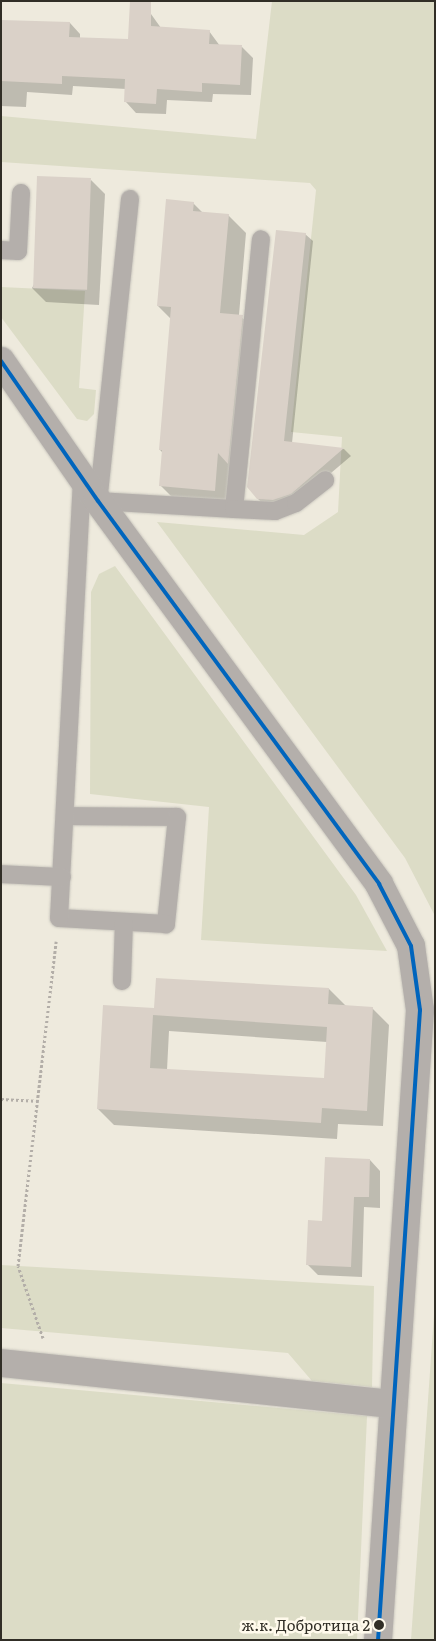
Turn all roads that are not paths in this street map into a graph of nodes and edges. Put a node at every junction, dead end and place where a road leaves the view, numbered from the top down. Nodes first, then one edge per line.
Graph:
1 (21, 193) dead end
2 (130, 199) dead end
3 (260, 239) dead end
4 (1, 250) edge
5 (1, 361) edge
6 (82, 475) junction
7 (325, 480) dead end
8 (98, 501) junction
9 (234, 509) junction
10 (66, 816) junction
11 (1, 874) edge
12 (62, 877) junction
13 (124, 922) junction
14 (122, 982) dead end
15 (1, 1363) edge
16 (392, 1404) junction
17 (378, 1640) edge

1 - 4 lane
2 - 8 lane
3 - 9 lane
5 - 6 street
6 - 8 street
6 - 10 lane
7 - 9 lane
8 - 9 lane
8 - 16 street
10 - 12 lane
10 - 13 lane
11 - 12 lane
12 - 13 lane
13 - 14 lane
15 - 16 street
16 - 17 street

